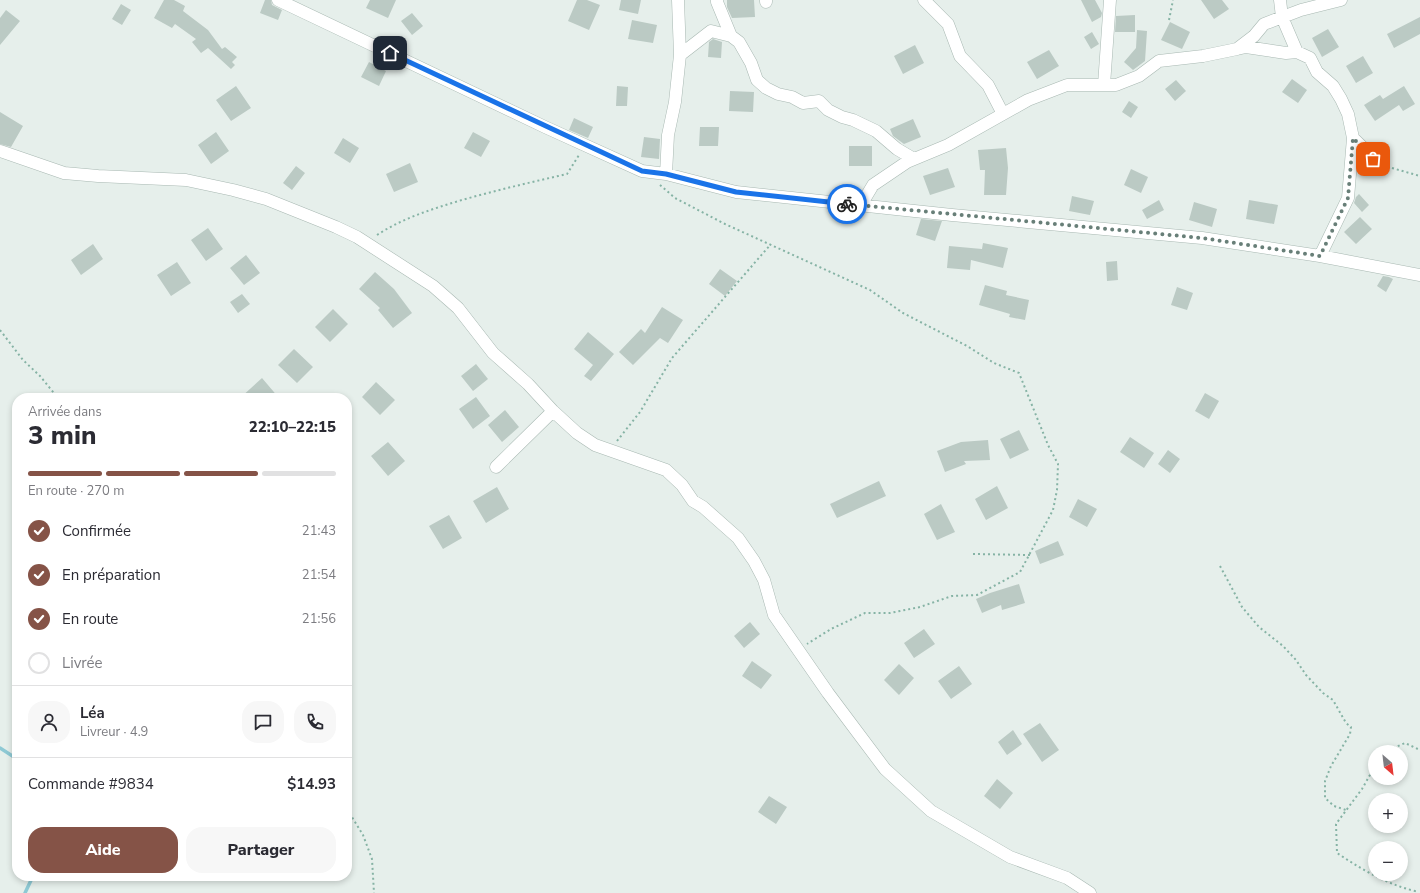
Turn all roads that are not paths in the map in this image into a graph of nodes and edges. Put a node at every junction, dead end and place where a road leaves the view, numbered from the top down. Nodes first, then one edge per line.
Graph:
1 (278, 0) edge
2 (678, 0) edge
3 (717, 0) edge
4 (924, 0) edge
5 (1110, 0) edge
6 (1280, 0) edge
7 (1342, 0) edge
8 (1282, 17) junction
9 (731, 36) junction
10 (1237, 49) junction
11 (1297, 52) junction
12 (680, 55) junction
13 (1104, 85) junction
14 (1003, 114) junction
15 (1353, 138) junction
16 (0, 151) edge
17 (914, 159) junction
18 (1381, 165) road end
19 (666, 174) junction
20 (861, 205) junction
21 (1320, 256) junction
22 (1420, 275) edge
23 (553, 411) junction
24 (496, 467) dead end
25 (1084, 891) edge

1 - 19 street
2 - 12 street
3 - 9 street
4 - 14 street
5 - 13 street
6 - 8 street
7 - 8 street
8 - 10 street
8 - 11 street
9 - 12 street
9 - 17 street
10 - 11 street
10 - 13 street
11 - 15 street
12 - 19 street
13 - 14 street
14 - 17 street
15 - 18 street
15 - 21 street
16 - 23 street
17 - 20 street
19 - 20 street
20 - 21 street
21 - 22 street
23 - 24 street
23 - 25 street

